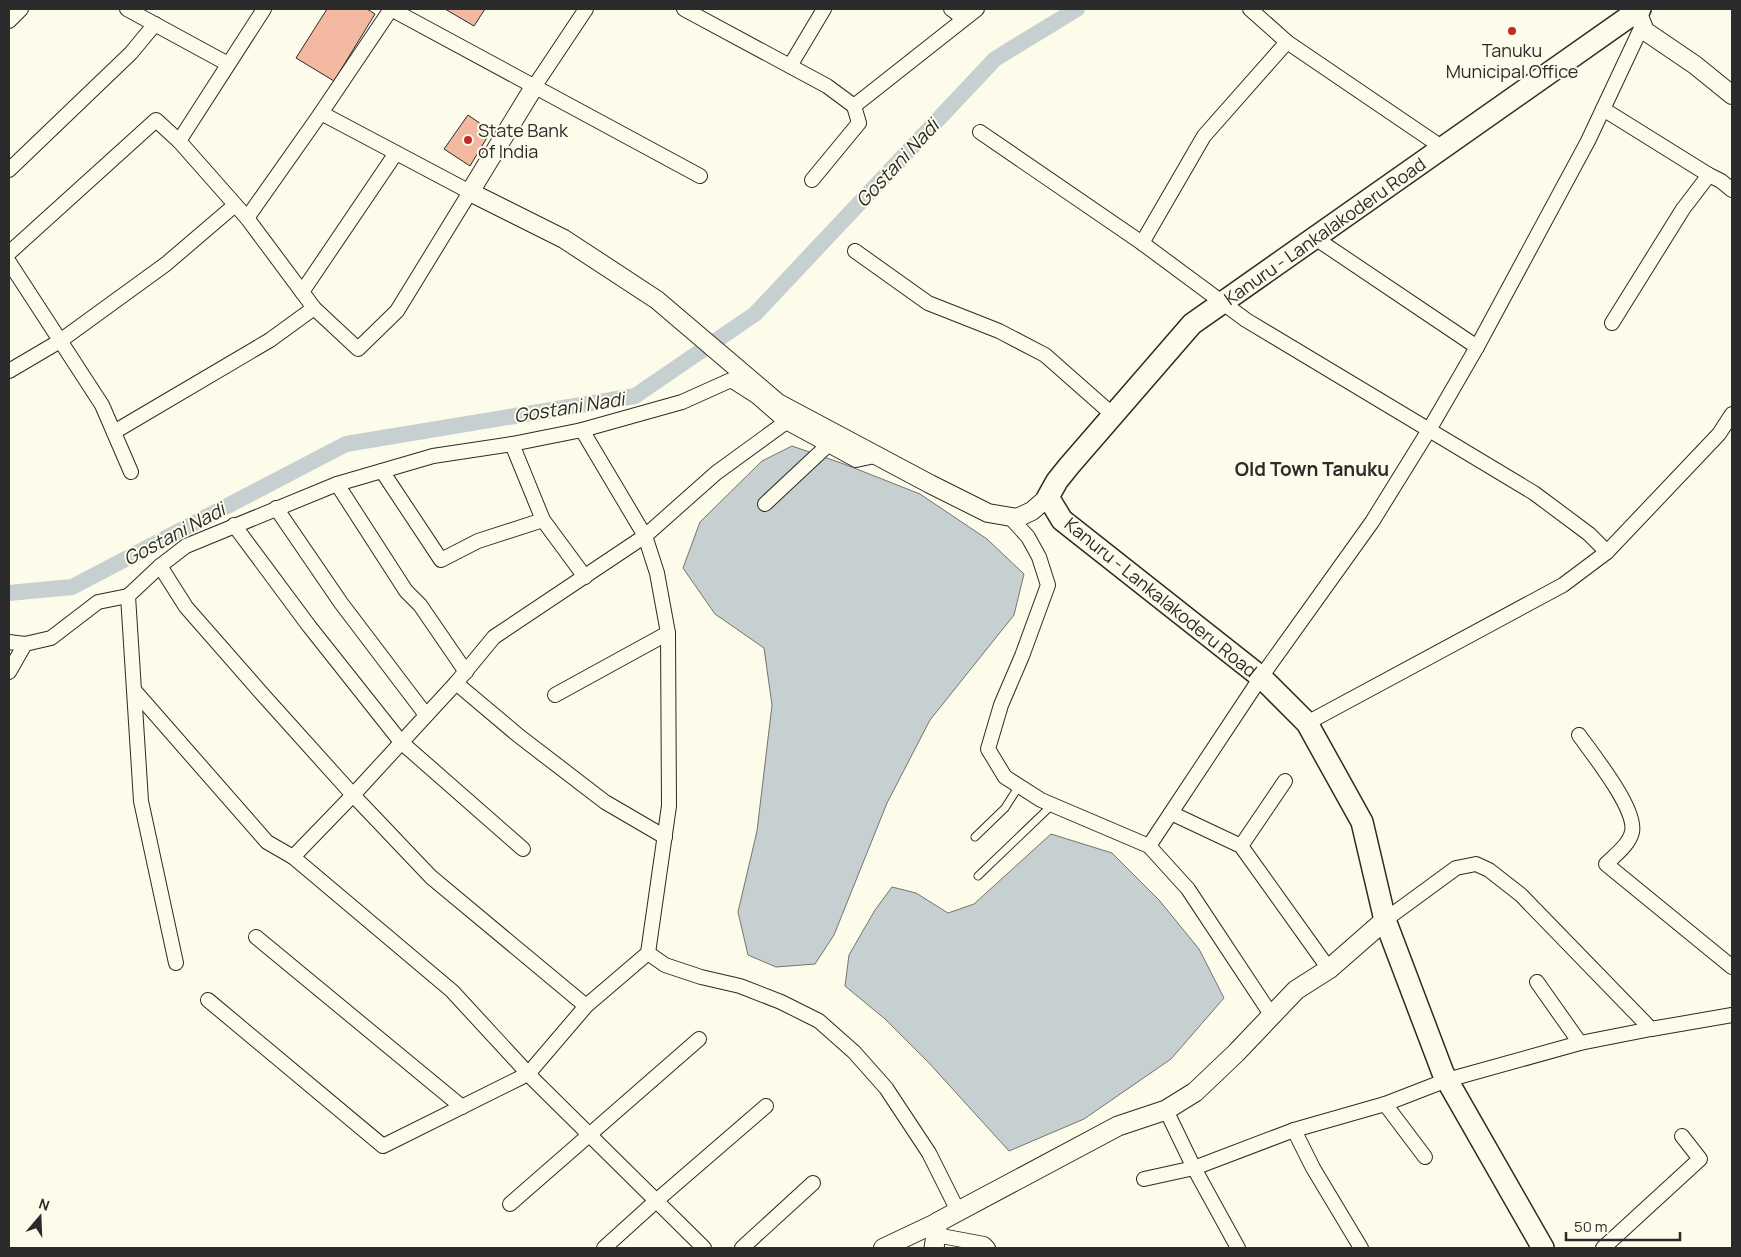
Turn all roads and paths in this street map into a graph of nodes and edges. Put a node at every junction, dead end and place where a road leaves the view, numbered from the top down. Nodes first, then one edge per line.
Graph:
1 (21, 9) edge
2 (127, 9) edge
3 (264, 9) edge
4 (391, 9) edge
5 (586, 9) edge
6 (684, 9) edge
7 (951, 9) edge
8 (977, 9) edge
9 (1250, 9) edge
10 (819, 10) edge
11 (1642, 15) edge
12 (964, 19) junction
13 (9, 21) edge
14 (155, 24) junction
15 (1287, 42) junction
16 (228, 64) junction
17 (790, 66) junction
18 (534, 87) junction
19 (1732, 95) edge
20 (854, 106) junction
21 (1603, 109) junction
22 (321, 113) junction
23 (980, 132) dead end
24 (179, 141) junction
25 (1443, 148) junction
26 (396, 153) junction
27 (9, 170) edge
28 (1709, 175) junction
29 (700, 176) dead end
30 (812, 180) dead end
31 (1732, 190) edge
32 (470, 192) junction
33 (235, 206) junction
34 (247, 218) junction
35 (1315, 238) junction
36 (1142, 243) junction
37 (855, 251) dead end
38 (9, 252) edge
39 (9, 262) edge
40 (302, 292) junction
41 (1222, 302) junction
42 (314, 308) junction
43 (1612, 323) dead end
44 (60, 341) junction
45 (1477, 347) junction
46 (9, 371) edge
47 (1732, 414) edge
48 (1113, 415) junction
49 (786, 422) junction
50 (582, 430) junction
51 (1429, 430) junction
52 (114, 432) junction
53 (512, 444) junction
54 (828, 444) junction
55 (875, 456) junction
56 (382, 471) junction
57 (131, 472) dead end
58 (337, 484) junction
59 (1048, 497) junction
60 (765, 504) dead end
61 (276, 508) junction
62 (1009, 516) junction
63 (544, 520) junction
64 (234, 525) junction
65 (645, 536) junction
66 (1607, 552) junction
67 (160, 566) junction
68 (585, 576) junction
69 (128, 596) junction
70 (668, 633) junction
71 (9, 642) edge
72 (24, 644) junction
73 (9, 672) edge
74 (466, 672) junction
75 (1261, 677) junction
76 (456, 683) junction
77 (134, 690) junction
78 (555, 695) dead end
79 (426, 715) junction
80 (1306, 723) junction
81 (1579, 735) dead end
82 (402, 742) junction
83 (1285, 781) dead end
84 (1019, 786) junction
85 (353, 795) junction
86 (1052, 805) junction
87 (1171, 812) junction
88 (665, 837) junction
89 (975, 837) dead end
90 (1149, 846) junction
91 (1241, 846) junction
92 (523, 850) dead end
93 (293, 857) junction
94 (978, 876) dead end
95 (1385, 920) junction
96 (256, 937) dead end
97 (648, 953) junction
98 (176, 963) dead end
99 (1732, 967) edge
100 (1330, 969) junction
101 (1537, 982) dead end
102 (208, 1000) dead end
103 (586, 1006) junction
104 (1732, 1015) edge
105 (1272, 1016) junction
106 (1650, 1029) junction
107 (699, 1039) dead end
108 (1580, 1043) junction
109 (528, 1074) junction
110 (1450, 1085) junction
111 (1386, 1104) junction
112 (766, 1106) dead end
113 (462, 1107) junction
114 (1166, 1110) junction
115 (1294, 1130) junction
116 (589, 1135) junction
117 (1682, 1136) dead end
118 (1425, 1157) dead end
119 (1194, 1168) junction
120 (1144, 1179) dead end
121 (813, 1183) dead end
122 (656, 1201) junction
123 (510, 1204) dead end
124 (958, 1211) junction
125 (936, 1235) edge
126 (604, 1248) edge
127 (704, 1248) edge
128 (742, 1248) edge
129 (883, 1248) edge
130 (988, 1248) edge
131 (1238, 1248) edge
132 (1362, 1248) edge
133 (1542, 1248) edge
134 (1604, 1248) edge

1 - 13 street
2 - 14 street
3 - 16 street
4 - 18 street
4 - 22 street
5 - 18 street
6 - 17 street
7 - 12 street
8 - 12 street
9 - 15 street
10 - 17 street
11 - 19 street
11 - 21 street
11 - 25 main road, Kanuru - Lankalakoderu Road
12 - 20 street
14 - 16 street
14 - 27 street
15 - 25 street
15 - 36 street
16 - 24 street
17 - 20 street
18 - 29 street
18 - 32 street
20 - 30 street
21 - 28 street
21 - 45 street
22 - 26 street
22 - 34 street
23 - 36 street
24 - 33 street
24 - 38 street
25 - 35 main road, Kanuru - Lankalakoderu Road
26 - 32 street
26 - 40 street
28 - 31 street
28 - 43 street
32 - 42 street
32 - 55 street
33 - 34 street
33 - 44 street
34 - 40 street
35 - 41 main road, Kanuru - Lankalakoderu Road
35 - 45 street
36 - 41 street
37 - 48 street
39 - 44 street
40 - 42 street
41 - 48 main road, Kanuru - Lankalakoderu Road
41 - 51 street
42 - 52 street
44 - 46 street
44 - 52 street
45 - 51 street
47 - 66 street
48 - 59 main road, Kanuru - Lankalakoderu Road
49 - 50 street
49 - 54 street
49 - 65 street
50 - 53 street
50 - 65 street
51 - 66 street
51 - 75 street
52 - 57 street
53 - 56 street
53 - 63 street
54 - 55 street
54 - 60 street
55 - 62 street
56 - 58 street
56 - 63 street
58 - 61 street
58 - 74 street
59 - 62 street
59 - 75 main road, Kanuru - Lankalakoderu Road
61 - 64 street
61 - 79 street
62 - 84 street
63 - 68 street
64 - 67 street
64 - 82 street
65 - 68 street
65 - 70 street
66 - 80 street
67 - 69 street
67 - 85 street
68 - 74 street
69 - 72 street
69 - 77 street
70 - 78 street
70 - 88 street
71 - 72 street
72 - 73 street
74 - 76 street
75 - 80 main road, Kanuru - Lankalakoderu Road
75 - 87 street
76 - 79 street
76 - 88 street
77 - 93 street
77 - 98 street
79 - 82 street
80 - 95 main road, Kanuru - Lankalakoderu Road
81 - 99 street
82 - 85 street
82 - 92 street
83 - 91 street
84 - 86 street
84 - 89 lane
85 - 93 street
85 - 103 street
86 - 90 street
86 - 94 lane
87 - 90 street
87 - 91 street
88 - 97 street
90 - 105 street
91 - 100 street
93 - 109 street
95 - 100 main road
95 - 106 street
95 - 110 main road, Kanuru - Lankalakoderu Road
96 - 113 street
97 - 103 street
97 - 124 street
100 - 105 main road
101 - 108 street
102 - 113 street
103 - 109 street
104 - 106 street
105 - 114 main road
106 - 108 street
107 - 116 street
108 - 110 street
109 - 113 street
109 - 116 street
110 - 111 street
110 - 133 main road, Kanuru - Lankalakoderu Road
111 - 115 street
111 - 118 street
112 - 122 street
114 - 119 street
114 - 124 main road
115 - 119 street
115 - 132 street
116 - 122 street
116 - 123 street
117 - 134 street
119 - 120 street
119 - 131 street
121 - 128 street
122 - 126 street
122 - 127 street
124 - 125 main road
125 - 129 street
125 - 130 street

